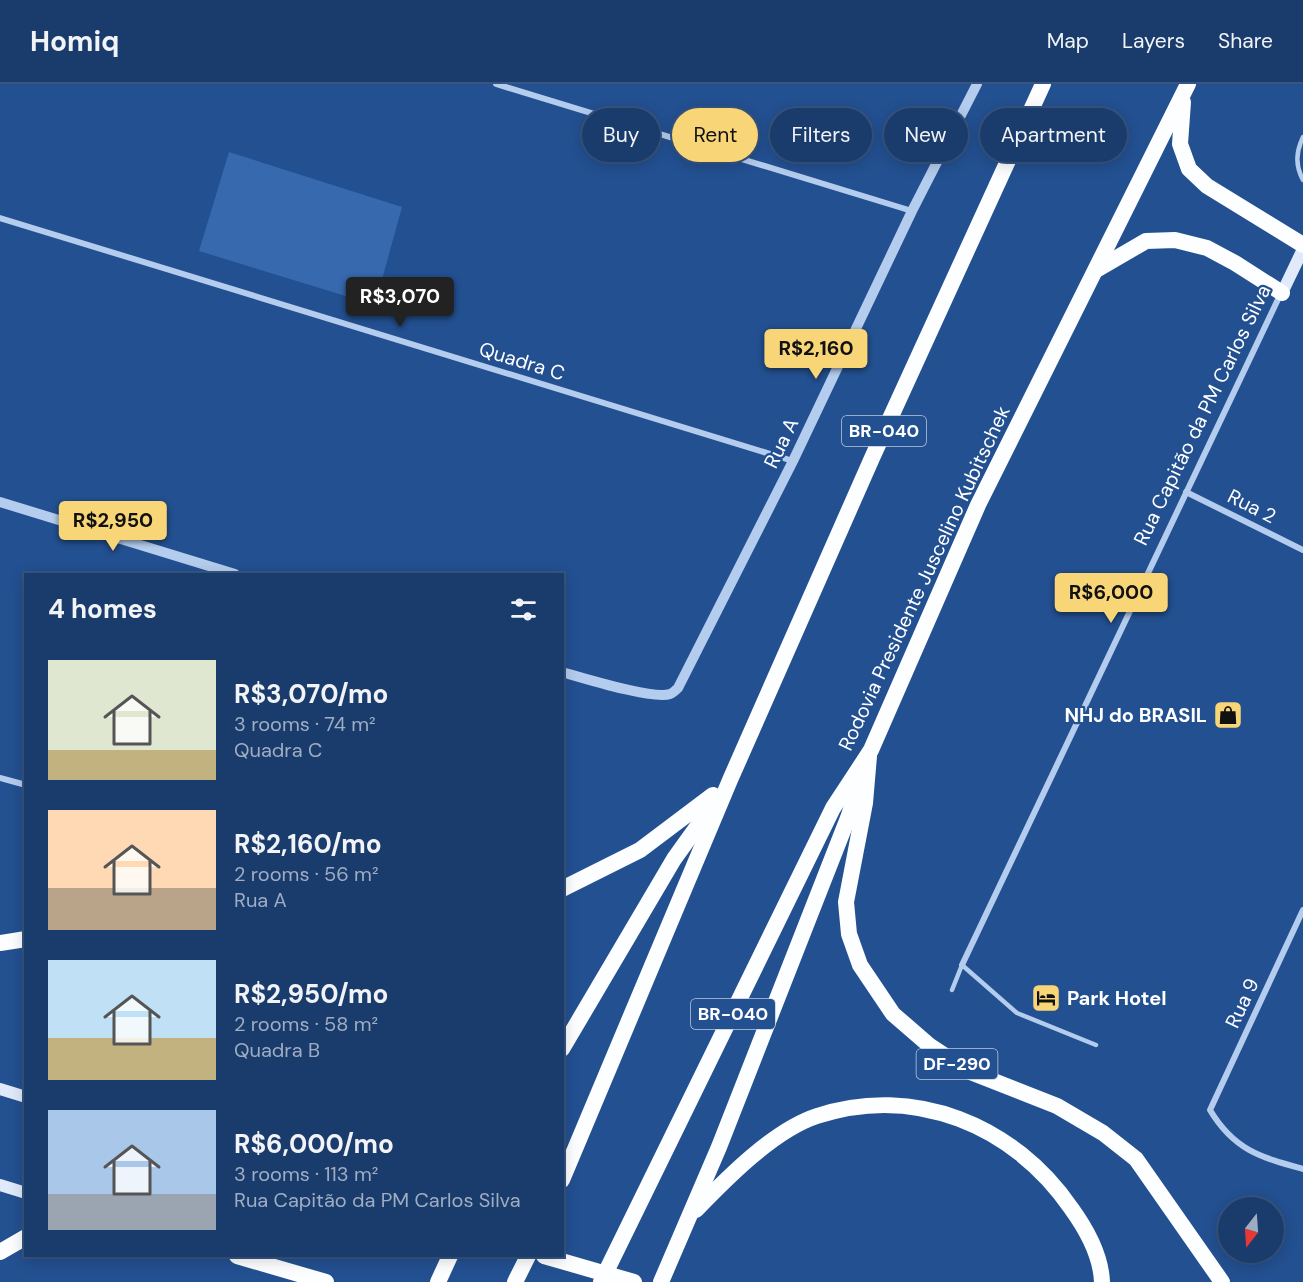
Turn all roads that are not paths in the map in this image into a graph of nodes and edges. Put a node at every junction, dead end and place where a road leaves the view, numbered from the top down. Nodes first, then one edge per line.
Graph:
1 (496, 84) edge
2 (977, 84) edge
3 (1043, 84) edge
4 (1185, 89) edge
5 (1303, 137) edge
6 (1303, 180) edge
7 (912, 211) junction
8 (0, 218) edge
9 (1303, 247) edge
10 (1096, 270) junction
11 (1282, 293) junction
12 (793, 461) junction
13 (1186, 492) junction
14 (0, 502) edge
15 (1303, 550) edge
16 (232, 573) edge
17 (564, 673) edge
18 (870, 753) junction
19 (0, 778) edge
20 (728, 783) junction
21 (24, 784) edge
22 (564, 889) edge
23 (1303, 910) edge
24 (24, 939) edge
25 (0, 943) edge
26 (962, 965) junction
27 (952, 990) dead end
28 (1096, 1045) dead end
29 (564, 1046) edge
30 (0, 1089) edge
31 (24, 1096) edge
32 (1303, 1169) edge
33 (564, 1175) edge
34 (0, 1185) edge
35 (24, 1192) edge
36 (689, 1217) junction
37 (24, 1238) edge
38 (0, 1252) edge
39 (240, 1257) edge
40 (450, 1257) edge
41 (528, 1257) edge
42 (547, 1257) edge
43 (326, 1282) edge
44 (438, 1282) edge
45 (515, 1282) edge
46 (601, 1282) edge
47 (634, 1282) edge
48 (661, 1282) edge
49 (1102, 1282) edge
50 (1222, 1282) edge

1 - 7 street
2 - 7 street, Rua A
3 - 20 highway, BR-040
4 - 9 highway
4 - 10 highway, Rodovia Presidente Juscelino Kubitschek / BR-040
5 - 6 lane
7 - 12 street, Rua A
8 - 12 street, Quadra C
9 - 11 main road, Rua Capitão da PM Carlos Silva
10 - 11 highway
10 - 18 highway, Rodovia Presidente Juscelino Kubitschek / BR-040
11 - 13 street, Rua Capitão da PM Carlos Silva
12 - 17 street, Rua A
13 - 15 street, Rua 2
13 - 26 street, Rua Capitão da PM Carlos Silva
14 - 16 street
18 - 36 highway
18 - 46 highway, Rodovia Presidente Juscelino Kubitschek / BR-040
18 - 50 highway, DF-290
19 - 21 street
20 - 22 highway
20 - 29 highway
20 - 33 highway, BR-040
23 - 32 street, Rua 9
24 - 25 highway
26 - 27 lane, Rua Capitão da PM Carlos Silva
26 - 28 lane
30 - 31 main road
34 - 35 main road
36 - 48 highway
36 - 49 highway
37 - 38 highway
39 - 43 highway
40 - 44 highway
41 - 45 highway
42 - 47 highway, bridge

